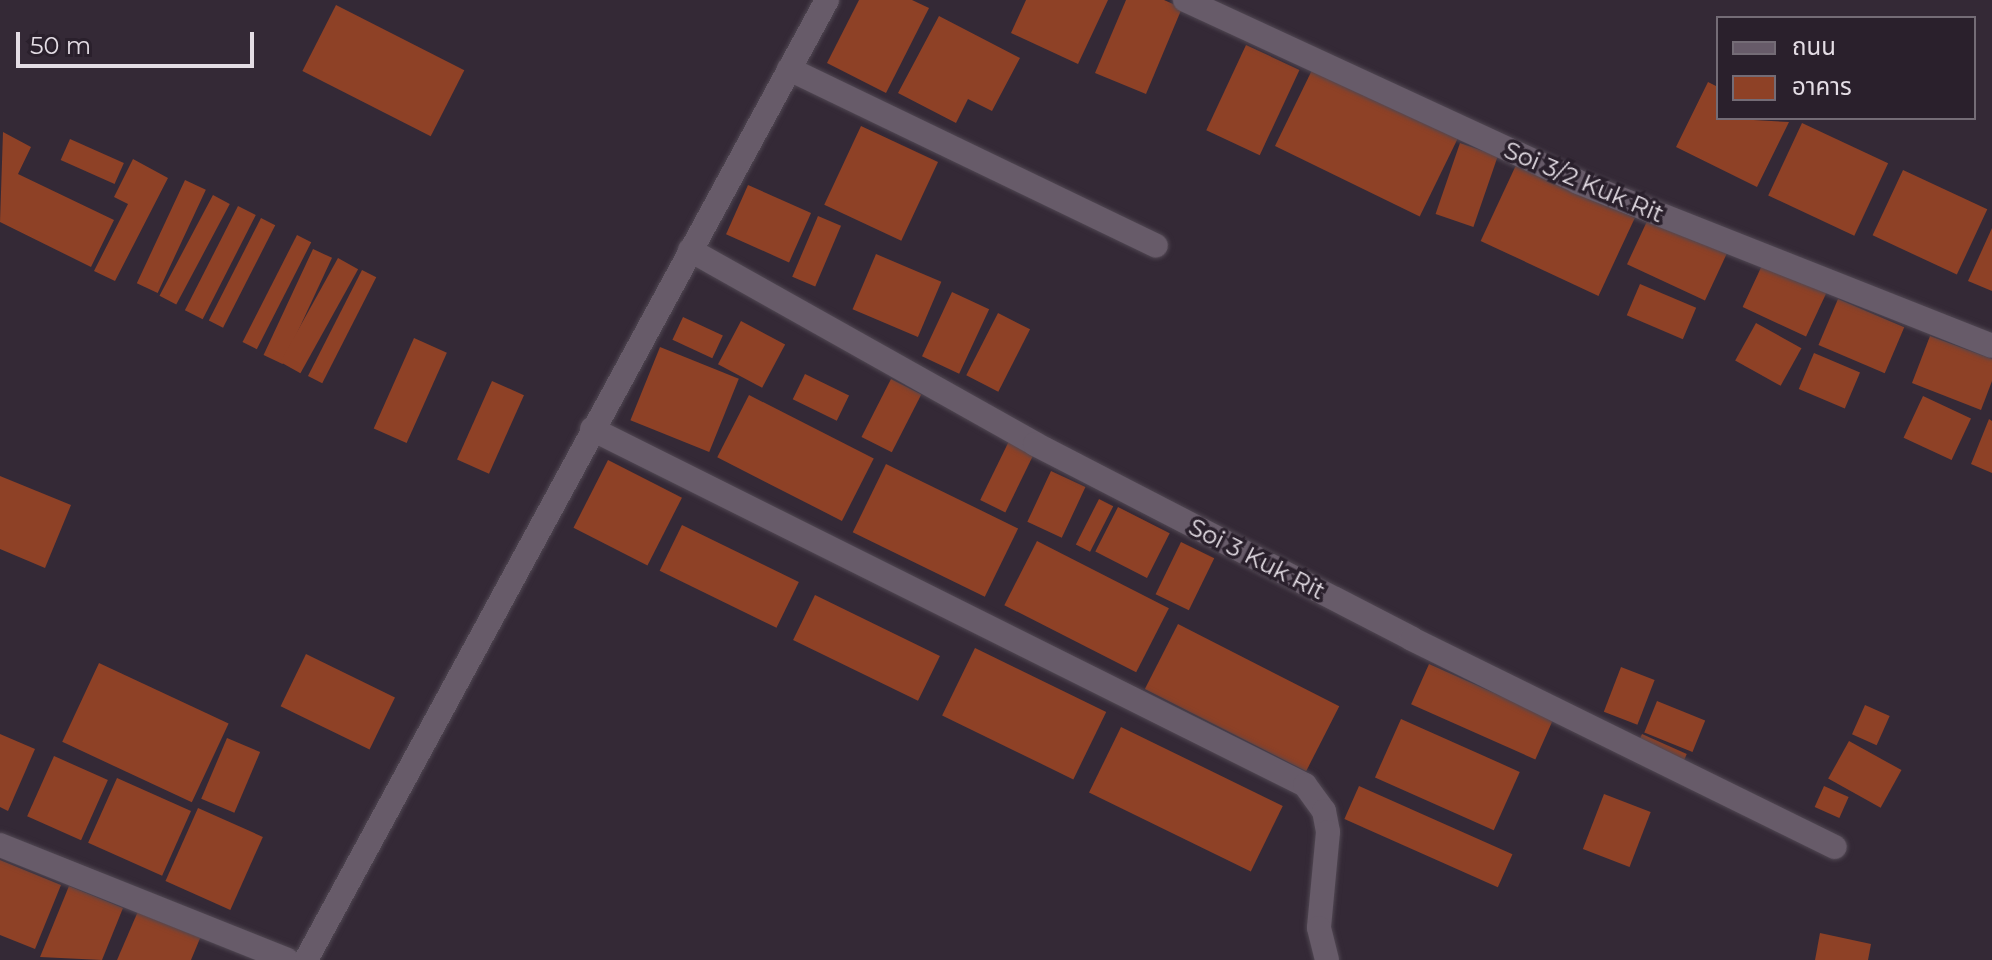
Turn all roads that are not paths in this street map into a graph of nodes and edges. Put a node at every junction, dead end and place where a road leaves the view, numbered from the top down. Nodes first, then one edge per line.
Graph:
1 (827, 0) edge
2 (1185, 0) edge
3 (789, 69) junction
4 (1156, 246) dead end
5 (690, 250) junction
6 (1992, 346) edge
7 (592, 429) junction
8 (0, 845) edge
9 (1835, 847) dead end
10 (287, 960) edge
11 (306, 960) edge
12 (1327, 960) edge

1 - 3 street
2 - 6 street, Soi 3/2 Kuk Rit
3 - 4 street
3 - 5 street
5 - 7 street
5 - 9 street, Soi 3 Kuk Rit
7 - 11 street
7 - 12 street
8 - 10 street

